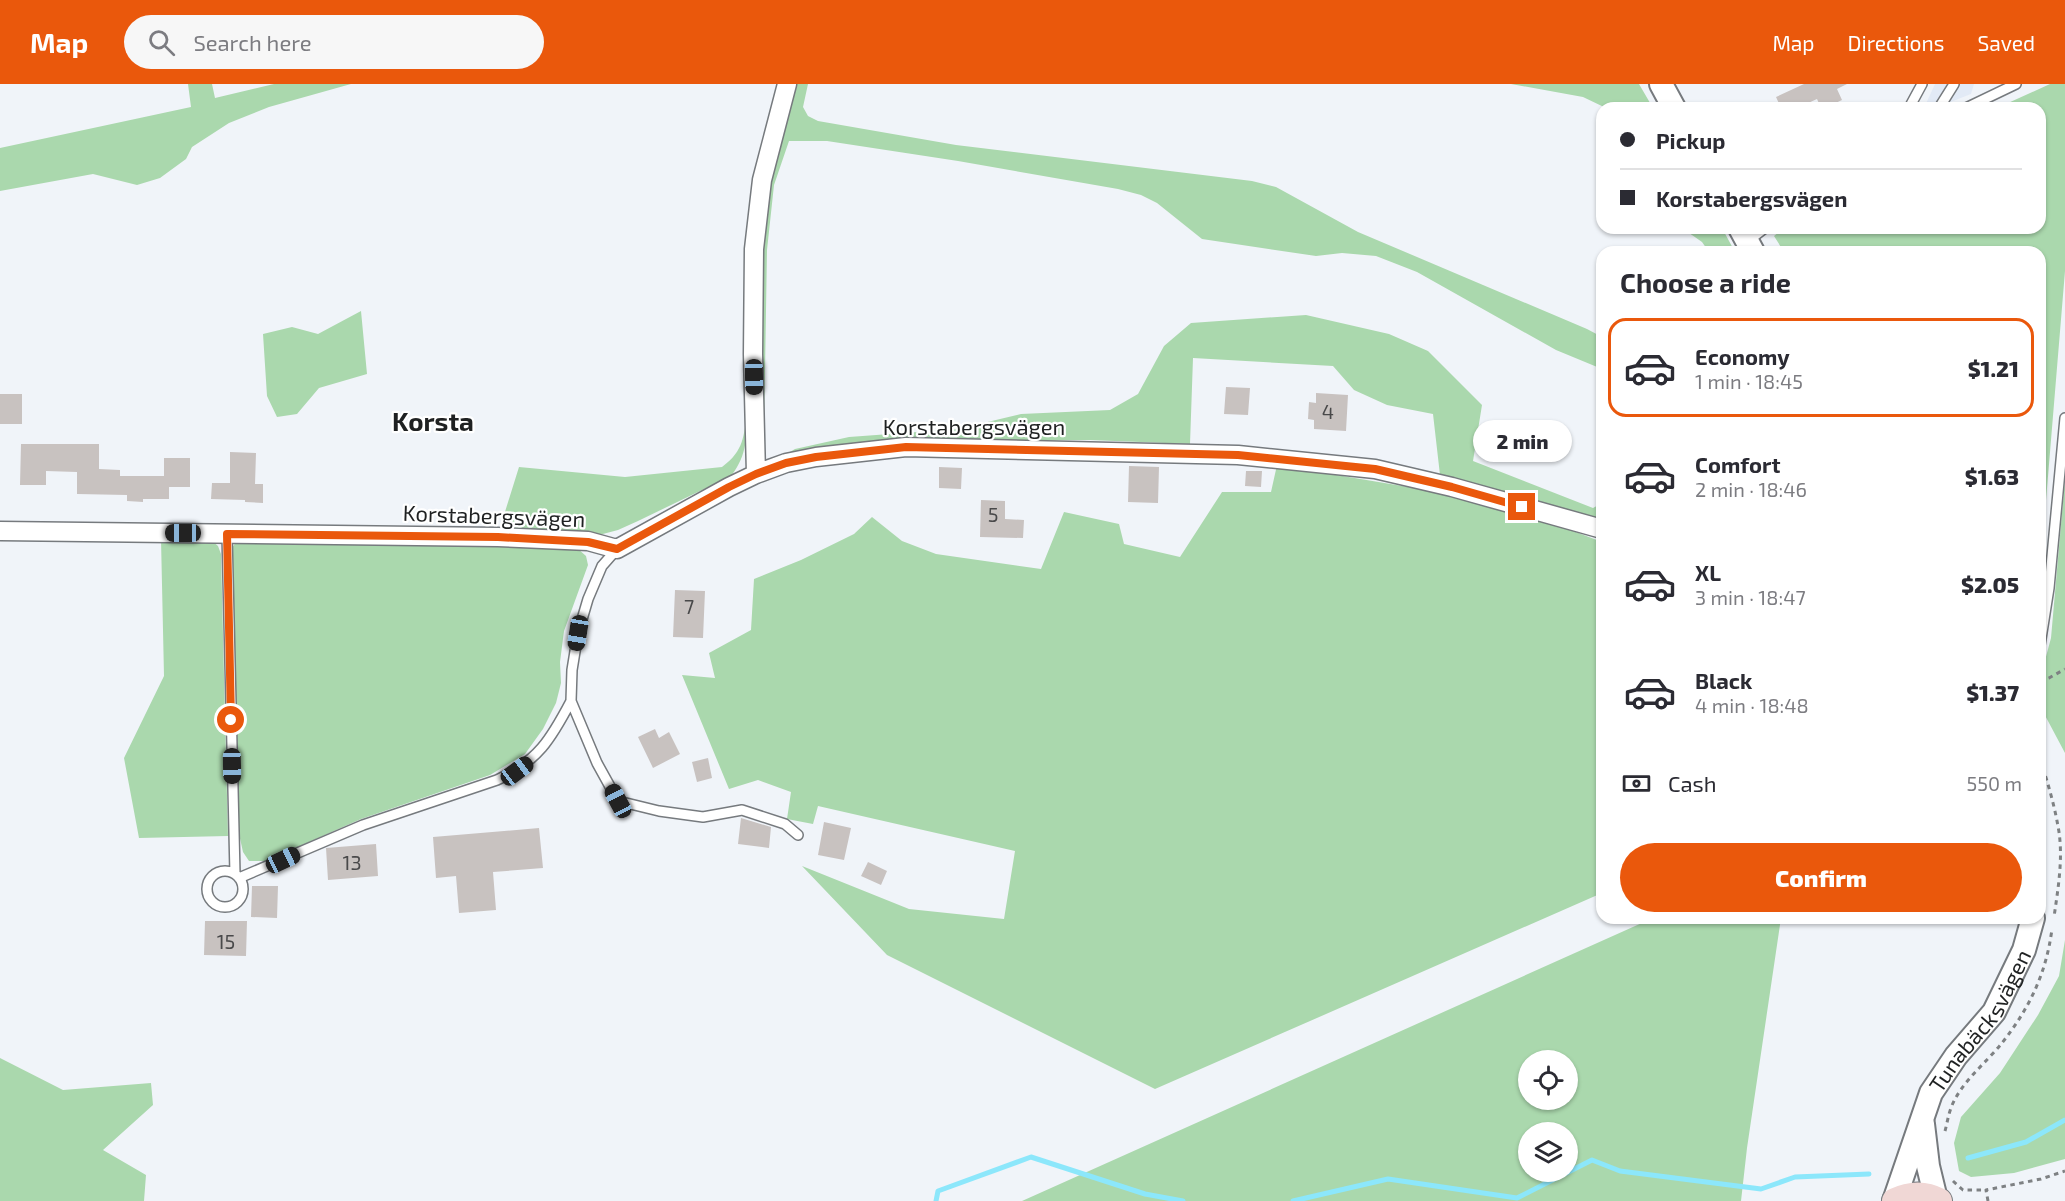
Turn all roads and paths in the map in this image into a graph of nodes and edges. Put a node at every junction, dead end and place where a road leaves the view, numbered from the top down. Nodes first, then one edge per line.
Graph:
1 (787, 84) edge
2 (1661, 84) edge
3 (1922, 84) edge
4 (1954, 84) edge
5 (2016, 84) edge
6 (1671, 102) edge
7 (1912, 102) edge
8 (1944, 102) edge
9 (1978, 102) edge
10 (2065, 418) edge
11 (756, 474) junction
12 (1596, 527) edge
13 (0, 531) edge
14 (227, 534) junction
15 (617, 549) junction
16 (2046, 602) edge
17 (2065, 669) edge
18 (2046, 679) edge
19 (571, 701) junction
20 (798, 835) dead end
21 (2031, 924) edge
22 (1922, 1121) junction
23 (2065, 1171) edge
24 (1937, 1200) edge
25 (1894, 1201) edge
26 (1988, 1201) edge

1 - 11 street
2 - 6 street
3 - 7 lane
4 - 8 lane
5 - 9 lane
10 - 16 lane
11 - 12 street, Korstabergsvägen
11 - 15 street, Korstabergsvägen
13 - 14 street, Korstabergsvägen
14 - 15 street, Korstabergsvägen
14 - 19 lane
15 - 19 lane
17 - 18 path
19 - 20 lane
21 - 22 street, Tunabäcksvägen
22 - 24 street, Tunabäcksvägen
22 - 25 street, Tunabäcksvägen
23 - 26 path
24 - 25 main road

